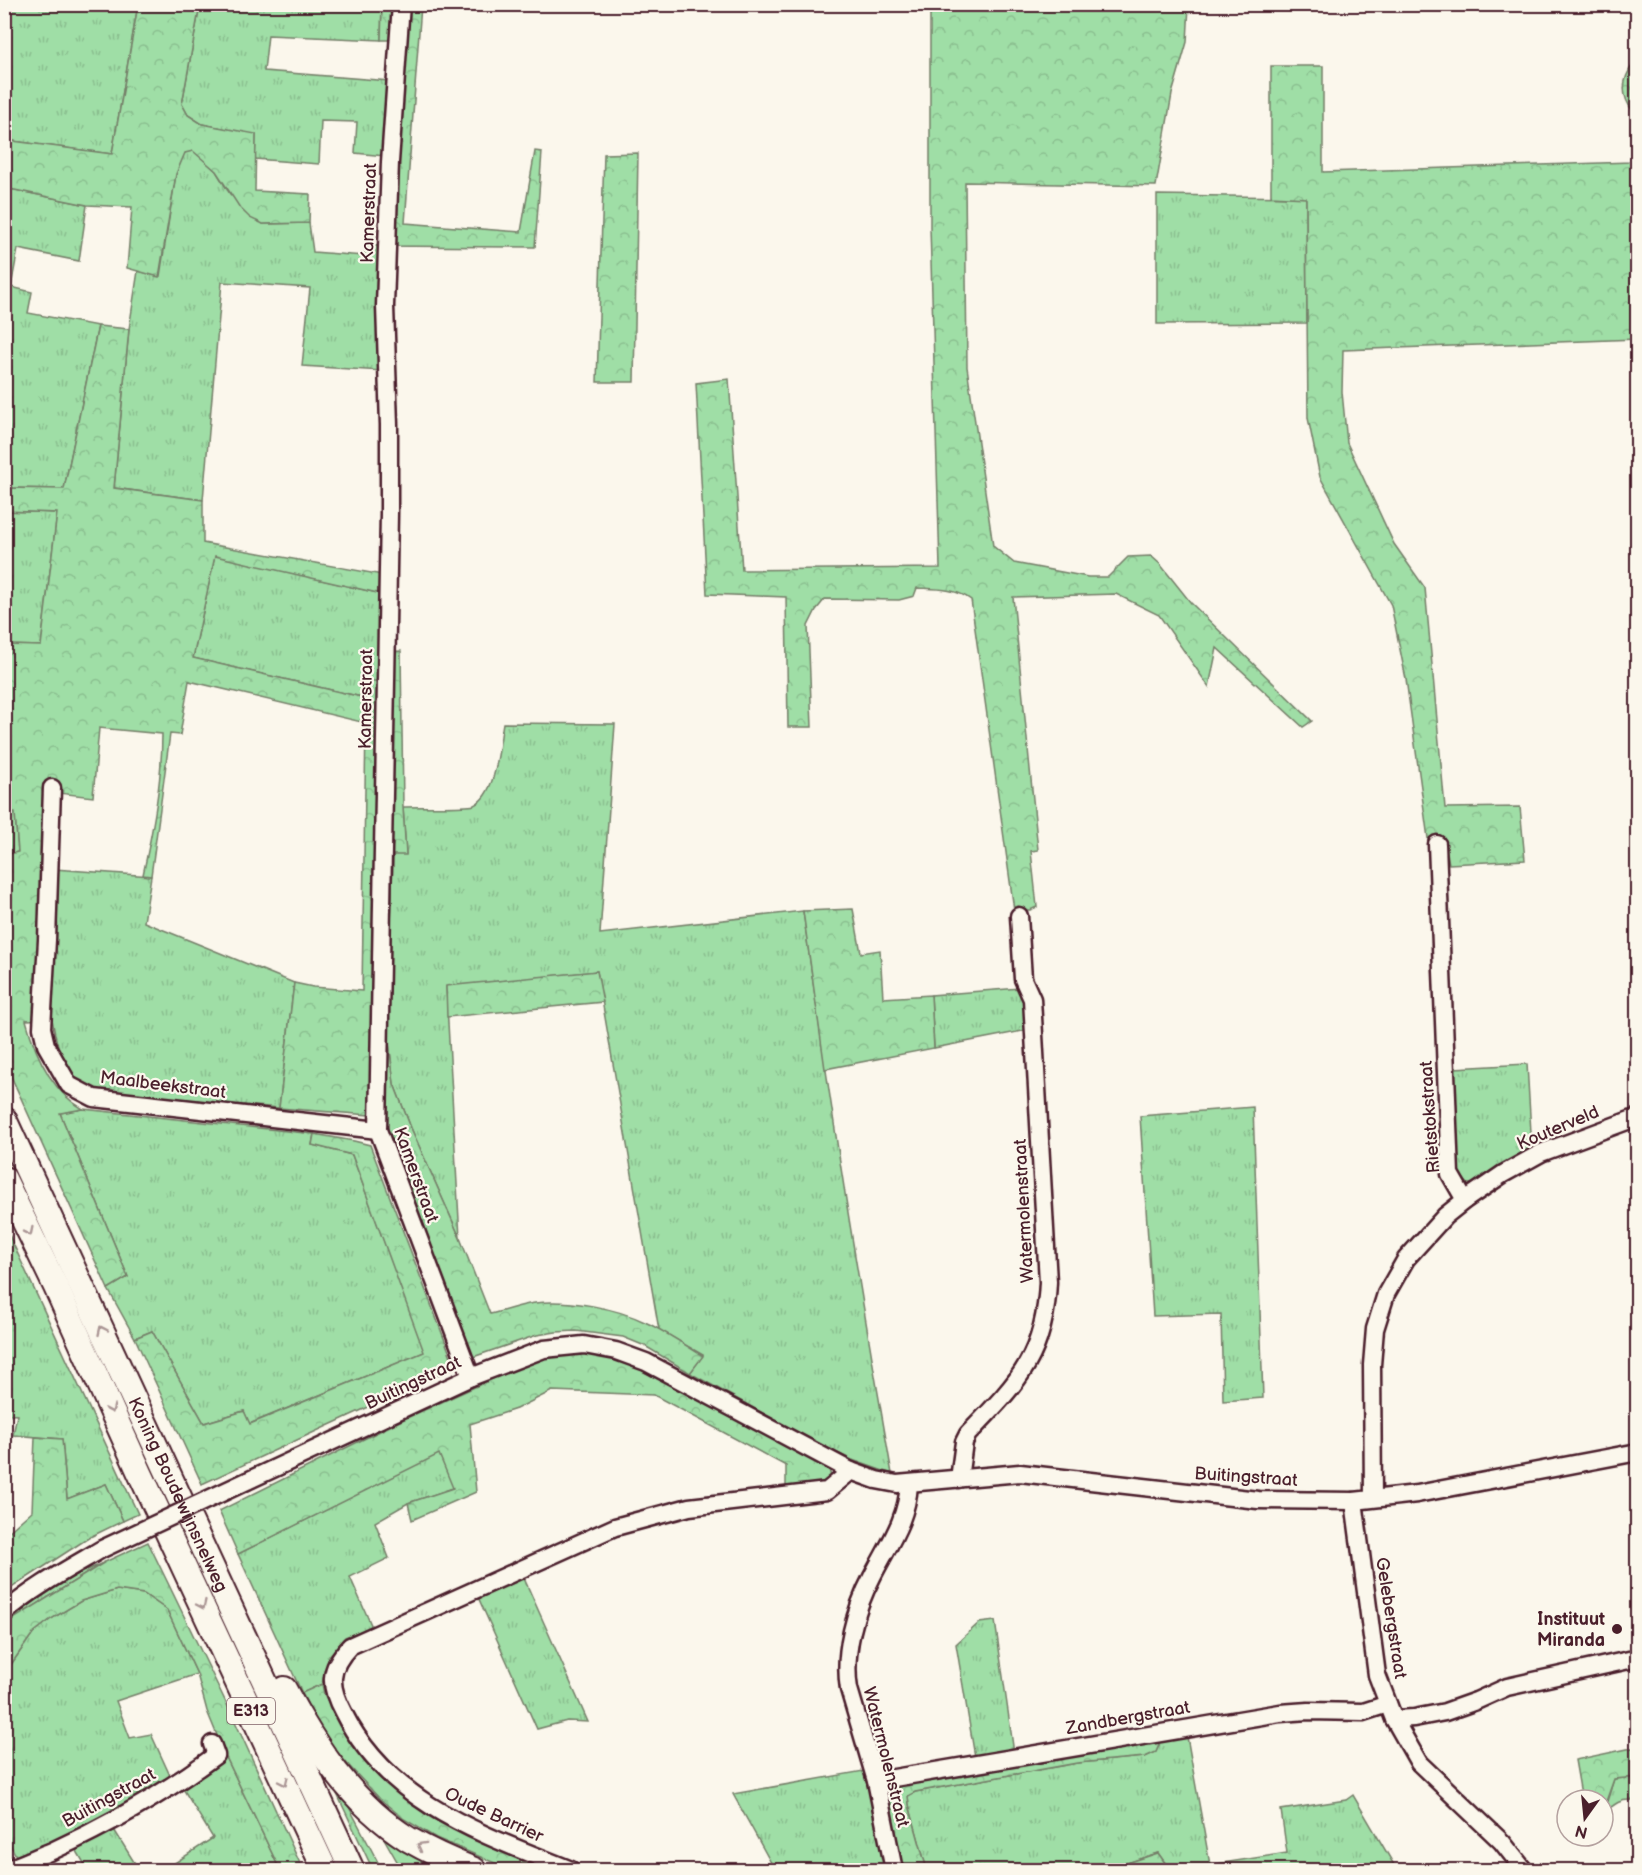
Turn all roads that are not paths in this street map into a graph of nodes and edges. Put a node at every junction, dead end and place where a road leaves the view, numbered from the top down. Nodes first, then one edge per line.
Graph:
1 (401, 4) edge
2 (52, 788) dead end
3 (1437, 844) dead end
4 (1019, 916) dead end
5 (1638, 1117) edge
6 (4, 1119) edge
7 (378, 1130) junction
8 (4, 1179) edge
9 (1465, 1200) junction
10 (471, 1377) junction
11 (1638, 1452) edge
12 (851, 1470) junction
13 (959, 1479) junction
14 (909, 1484) junction
15 (1373, 1498) junction
16 (1354, 1501) junction
17 (4, 1613) edge
18 (248, 1648) junction
19 (1638, 1658) edge
20 (1391, 1712) junction
21 (212, 1744) dead end
22 (876, 1781) junction
23 (4, 1870) edge
24 (326, 1870) edge
25 (352, 1870) edge
26 (474, 1870) edge
27 (571, 1870) edge
28 (894, 1870) edge
29 (1524, 1870) edge

1 - 7 street, Kamerstraat
2 - 7 street, Maalbeekstraat
3 - 9 street, Rietstokstraat
4 - 13 street, Watermolenstraat
5 - 9 street, Kouterveld
18 -> 6 highway, Koning Boudewijnsnelweg / E313
7 - 10 street, Kamerstraat
8 -> 24 highway, Koning Boudewijnsnelweg / E313
9 - 15 street
10 - 12 street, Buitingstraat
10 - 17 street, Buitingstraat, bridge
11 - 15 street, Buitingstraat
12 - 14 street, Buitingstraat
12 - 27 street, Oude Barrier
13 - 14 street, Buitingstraat
13 - 16 street, Buitingstraat
14 - 22 street, Watermolenstraat
15 - 16 street, Buitingstraat
16 - 20 street, Gelebergstraat
18 - 25 highway, Koning Boudewijnsnelweg / E313
26 -> 18 highway
19 - 20 street, Zandbergstraat
20 - 22 street, Zandbergstraat
20 - 29 street, Gelebergstraat
21 - 23 street, Buitingstraat
22 - 28 street, Watermolenstraat

